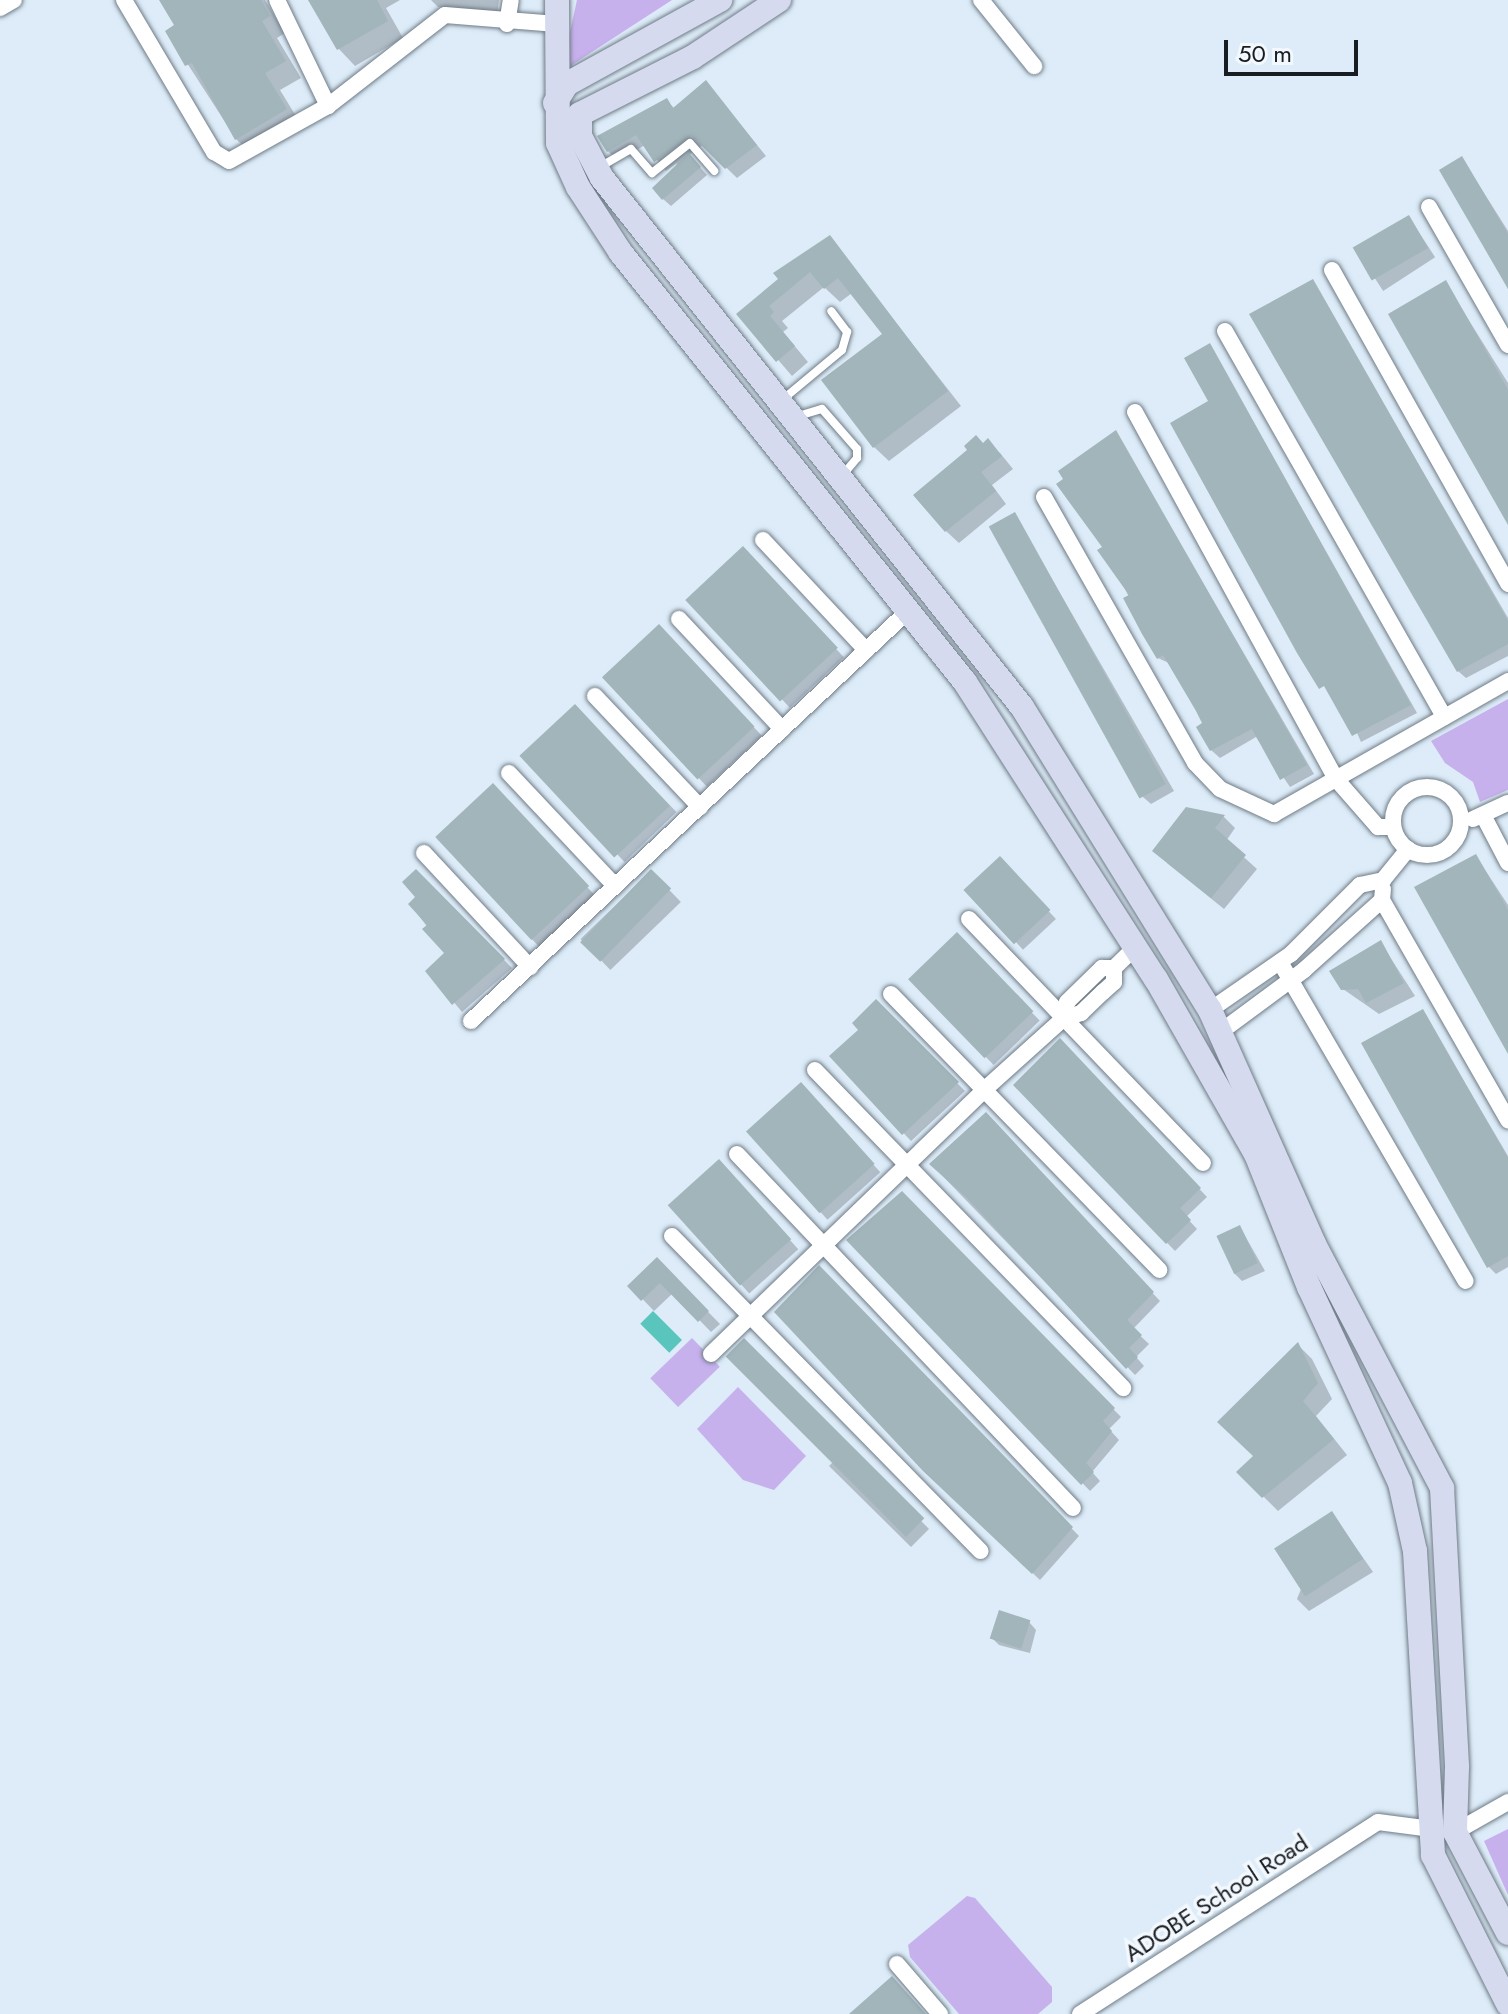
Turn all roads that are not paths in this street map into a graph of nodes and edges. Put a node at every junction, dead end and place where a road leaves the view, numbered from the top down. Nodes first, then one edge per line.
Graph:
1 (14, 0) edge
2 (124, 0) edge
3 (277, 0) edge
4 (511, 0) edge
5 (720, 0) edge
6 (779, 0) edge
7 (981, 0) edge
8 (0, 8) edge
9 (557, 12) edge
10 (507, 24) junction
11 (1034, 66) dead end
12 (555, 103) junction
13 (328, 106) junction
14 (597, 168) junction
15 (714, 171) dead end
16 (1429, 207) dead end
17 (1332, 270) dead end
18 (831, 311) dead end
19 (1225, 331) dead end
20 (1508, 345) edge
21 (788, 409) junction
22 (1135, 412) dead end
23 (1044, 497) dead end
24 (879, 525) junction
25 (763, 540) dead end
26 (856, 545) junction
27 (1508, 584) edge
28 (908, 611) junction
29 (679, 619) dead end
30 (866, 650) junction
31 (1508, 681) edge
32 (595, 696) dead end
33 (1444, 717) junction
34 (782, 729) junction
35 (509, 773) dead end
36 (1336, 779) junction
37 (1508, 803) edge
38 (700, 807) junction
39 (1484, 817) junction
40 (1461, 822) junction
41 (1393, 827) junction
42 (1408, 849) junction
43 (424, 853) dead end
44 (1508, 863) edge
45 (1383, 880) junction
46 (615, 886) junction
47 (1382, 900) junction
48 (969, 919) dead end
49 (1135, 948) junction
50 (1280, 962) junction
51 (530, 967) junction
52 (1291, 980) junction
53 (891, 994) dead end
54 (1064, 1018) junction
55 (471, 1021) dead end
56 (1215, 1022) junction
57 (815, 1070) dead end
58 (984, 1090) junction
59 (1508, 1120) edge
60 (737, 1154) dead end
61 (1203, 1163) dead end
62 (907, 1165) junction
63 (672, 1236) dead end
64 (824, 1244) junction
65 (1159, 1270) dead end
66 (1331, 1275) junction
67 (1466, 1281) dead end
68 (1309, 1287) junction
69 (750, 1317) junction
70 (711, 1354) dead end
71 (1123, 1388) dead end
72 (1073, 1508) dead end
73 (980, 1551) dead end
74 (1508, 1802) edge
75 (1443, 1830) junction
76 (1508, 1933) edge
77 (897, 1964) dead end
78 (1502, 1979) edge
79 (1508, 2004) edge
80 (940, 2014) edge
81 (1080, 2014) edge

1 - 8 street
2 - 13 street
3 - 13 street
4 - 10 street
5 - 12 street
6 - 14 street
7 - 11 street
9 - 10 street
9 - 12 street
10 - 13 street
12 - 26 street
14 - 15 lane
14 - 21 street
16 - 20 street
17 - 27 street
18 - 21 lane
19 - 33 street
21 - 24 street
22 - 36 street
23 - 36 street
24 - 26 street
24 - 56 street
25 - 30 street
26 - 28 street
28 - 30 street
28 - 49 street
29 - 34 street
30 - 34 street
31 - 33 street
32 - 38 street
33 - 36 street
34 - 38 street
35 - 46 street
36 - 41 street
37 - 39 street
38 - 46 street
39 - 40 street
39 - 44 street
40 - 41 street
40 - 42 street
41 - 42 street
42 - 45 street
43 - 51 street
45 - 47 street
45 - 50 street
46 - 51 street
47 - 52 street
47 - 59 street
48 - 54 street
49 - 54 street
49 - 68 street
50 - 52 street
50 - 56 street
51 - 55 street
52 - 56 street
52 - 67 street
53 - 58 street
54 - 58 street
54 - 61 street
56 - 66 street
57 - 62 street
58 - 62 street
58 - 65 street
60 - 64 street
62 - 64 street
62 - 71 street
63 - 69 street
64 - 69 street
64 - 72 street
66 - 68 street
66 - 75 street
68 - 75 street
69 - 70 street
69 - 73 street
74 - 75 street
75 - 76 street
75 - 78 street
75 - 81 street, ADOBE School Road
77 - 80 street
78 - 79 street

